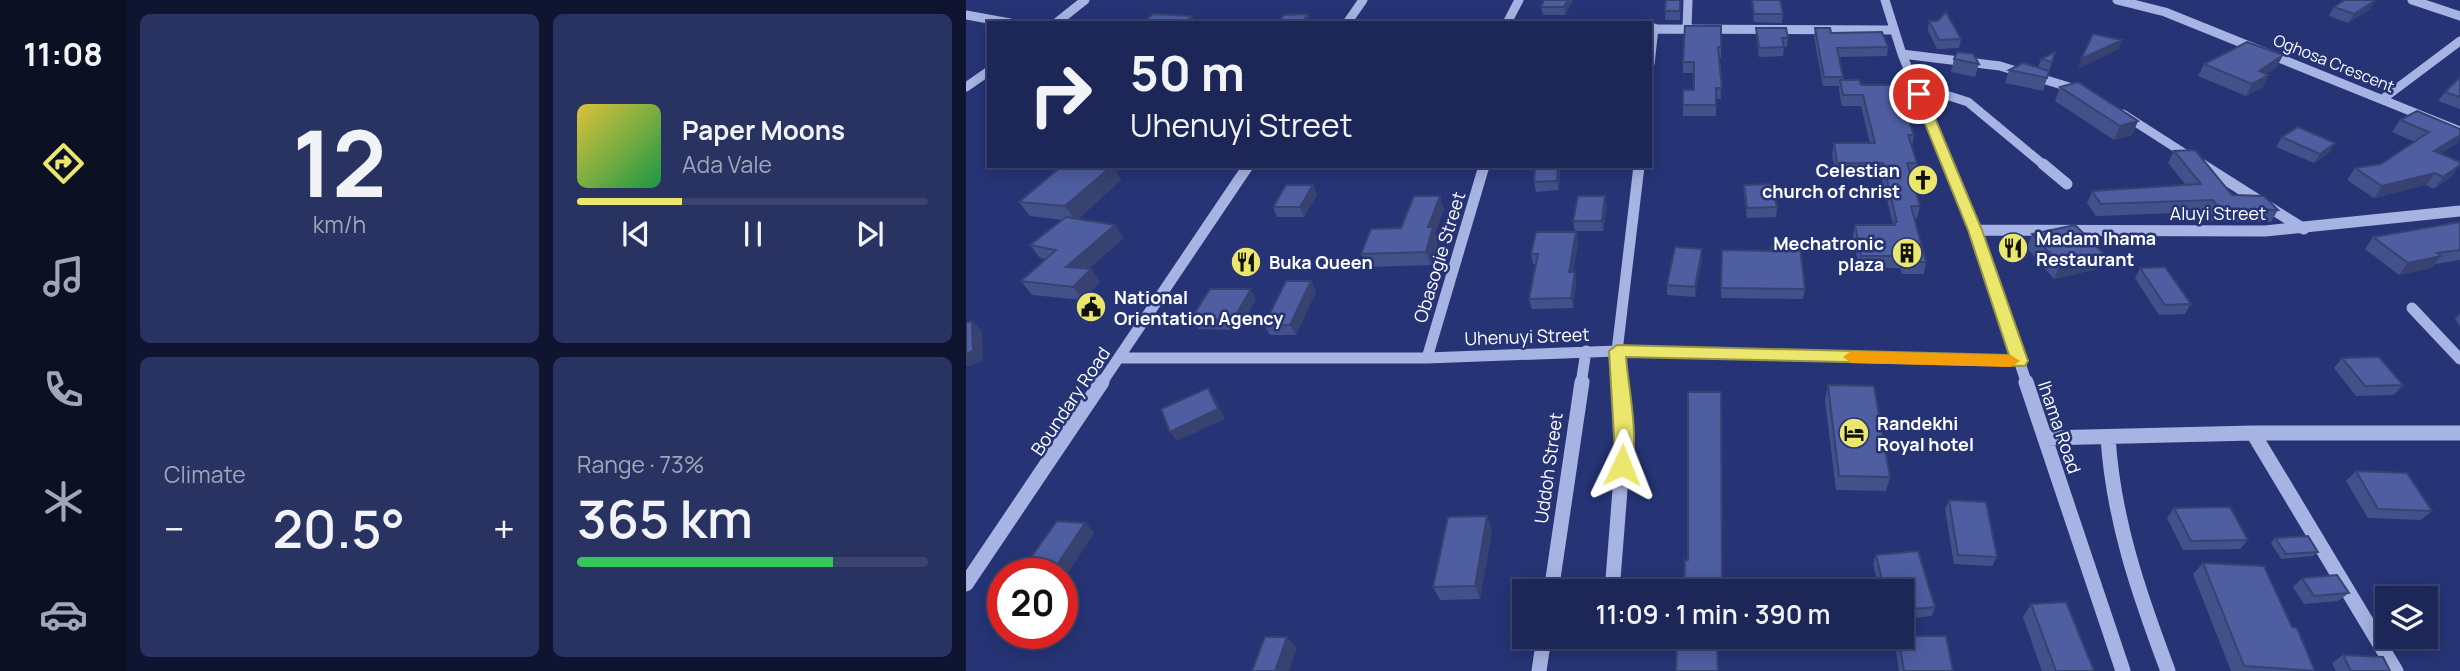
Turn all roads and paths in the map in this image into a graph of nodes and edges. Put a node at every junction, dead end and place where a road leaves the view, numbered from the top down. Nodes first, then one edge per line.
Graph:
1 (1085, 0) edge
2 (1363, 0) edge
3 (1519, 0) edge
4 (1688, 0) edge
5 (1885, 0) edge
6 (2117, 0) edge
7 (2412, 0) edge
8 (966, 15) edge
9 (2460, 16) edge
10 (999, 21) edge
11 (1059, 21) edge
12 (1348, 21) edge
13 (1508, 21) edge
14 (1687, 28) junction
15 (1652, 29) edge
16 (1894, 30) junction
17 (2460, 41) edge
18 (1902, 54) junction
19 (987, 72) edge
20 (966, 87) edge
21 (1919, 94) junction
22 (2094, 97) edge
23 (2384, 98) junction
24 (2115, 109) edge
25 (2460, 131) edge
26 (1247, 168) edge
27 (1483, 168) edge
28 (1639, 168) edge
29 (2067, 184) dead end
30 (2460, 211) edge
31 (2304, 229) junction
32 (1975, 230) junction
33 (2412, 308) dead end
34 (1586, 351) junction
35 (1617, 351) junction
36 (1120, 358) junction
37 (1427, 358) junction
38 (2460, 359) edge
39 (2019, 361) junction
40 (2253, 433) junction
41 (2460, 433) edge
42 (2108, 437) junction
43 (2045, 438) junction
44 (1553, 579) edge
45 (1613, 579) edge
46 (966, 584) edge
47 (1542, 649) edge
48 (1539, 671) edge
49 (2123, 671) edge
50 (2168, 671) edge
51 (2396, 671) edge

1 - 11 street
2 - 12 street
3 - 13 street
4 - 14 street
5 - 16 street, Ihama Road
6 - 23 street, Oghosa Crescent
7 - 9 street
8 - 10 street
14 - 15 street
14 - 16 street
16 - 18 street, Ihama Road
17 - 23 street
18 - 21 street, Ihama Road
18 - 22 street
19 - 20 street
21 - 29 street
21 - 32 street, Ihama Road
23 - 25 street, Oghosa Crescent
24 - 31 street
26 - 36 street, Boundary Road
27 - 37 street, Obasogie Street
28 - 35 street
30 - 31 street, Aluyi Street
31 - 32 street, Aluyi Street
32 - 39 street, Ihama Road
33 - 38 street
34 - 35 street, Uhenuyi Street
34 - 37 street, Uhenuyi Street
34 - 44 street, Uddoh Street
35 - 39 street, Uhenuyi Street
35 - 45 street
36 - 37 street, Uhenuyi Street
36 - 46 street, Boundary Road
39 - 43 street, Ihama Road
40 - 41 street
40 - 42 street
40 - 51 street
42 - 43 street
42 - 50 street
43 - 49 street, Ihama Road
47 - 48 street

